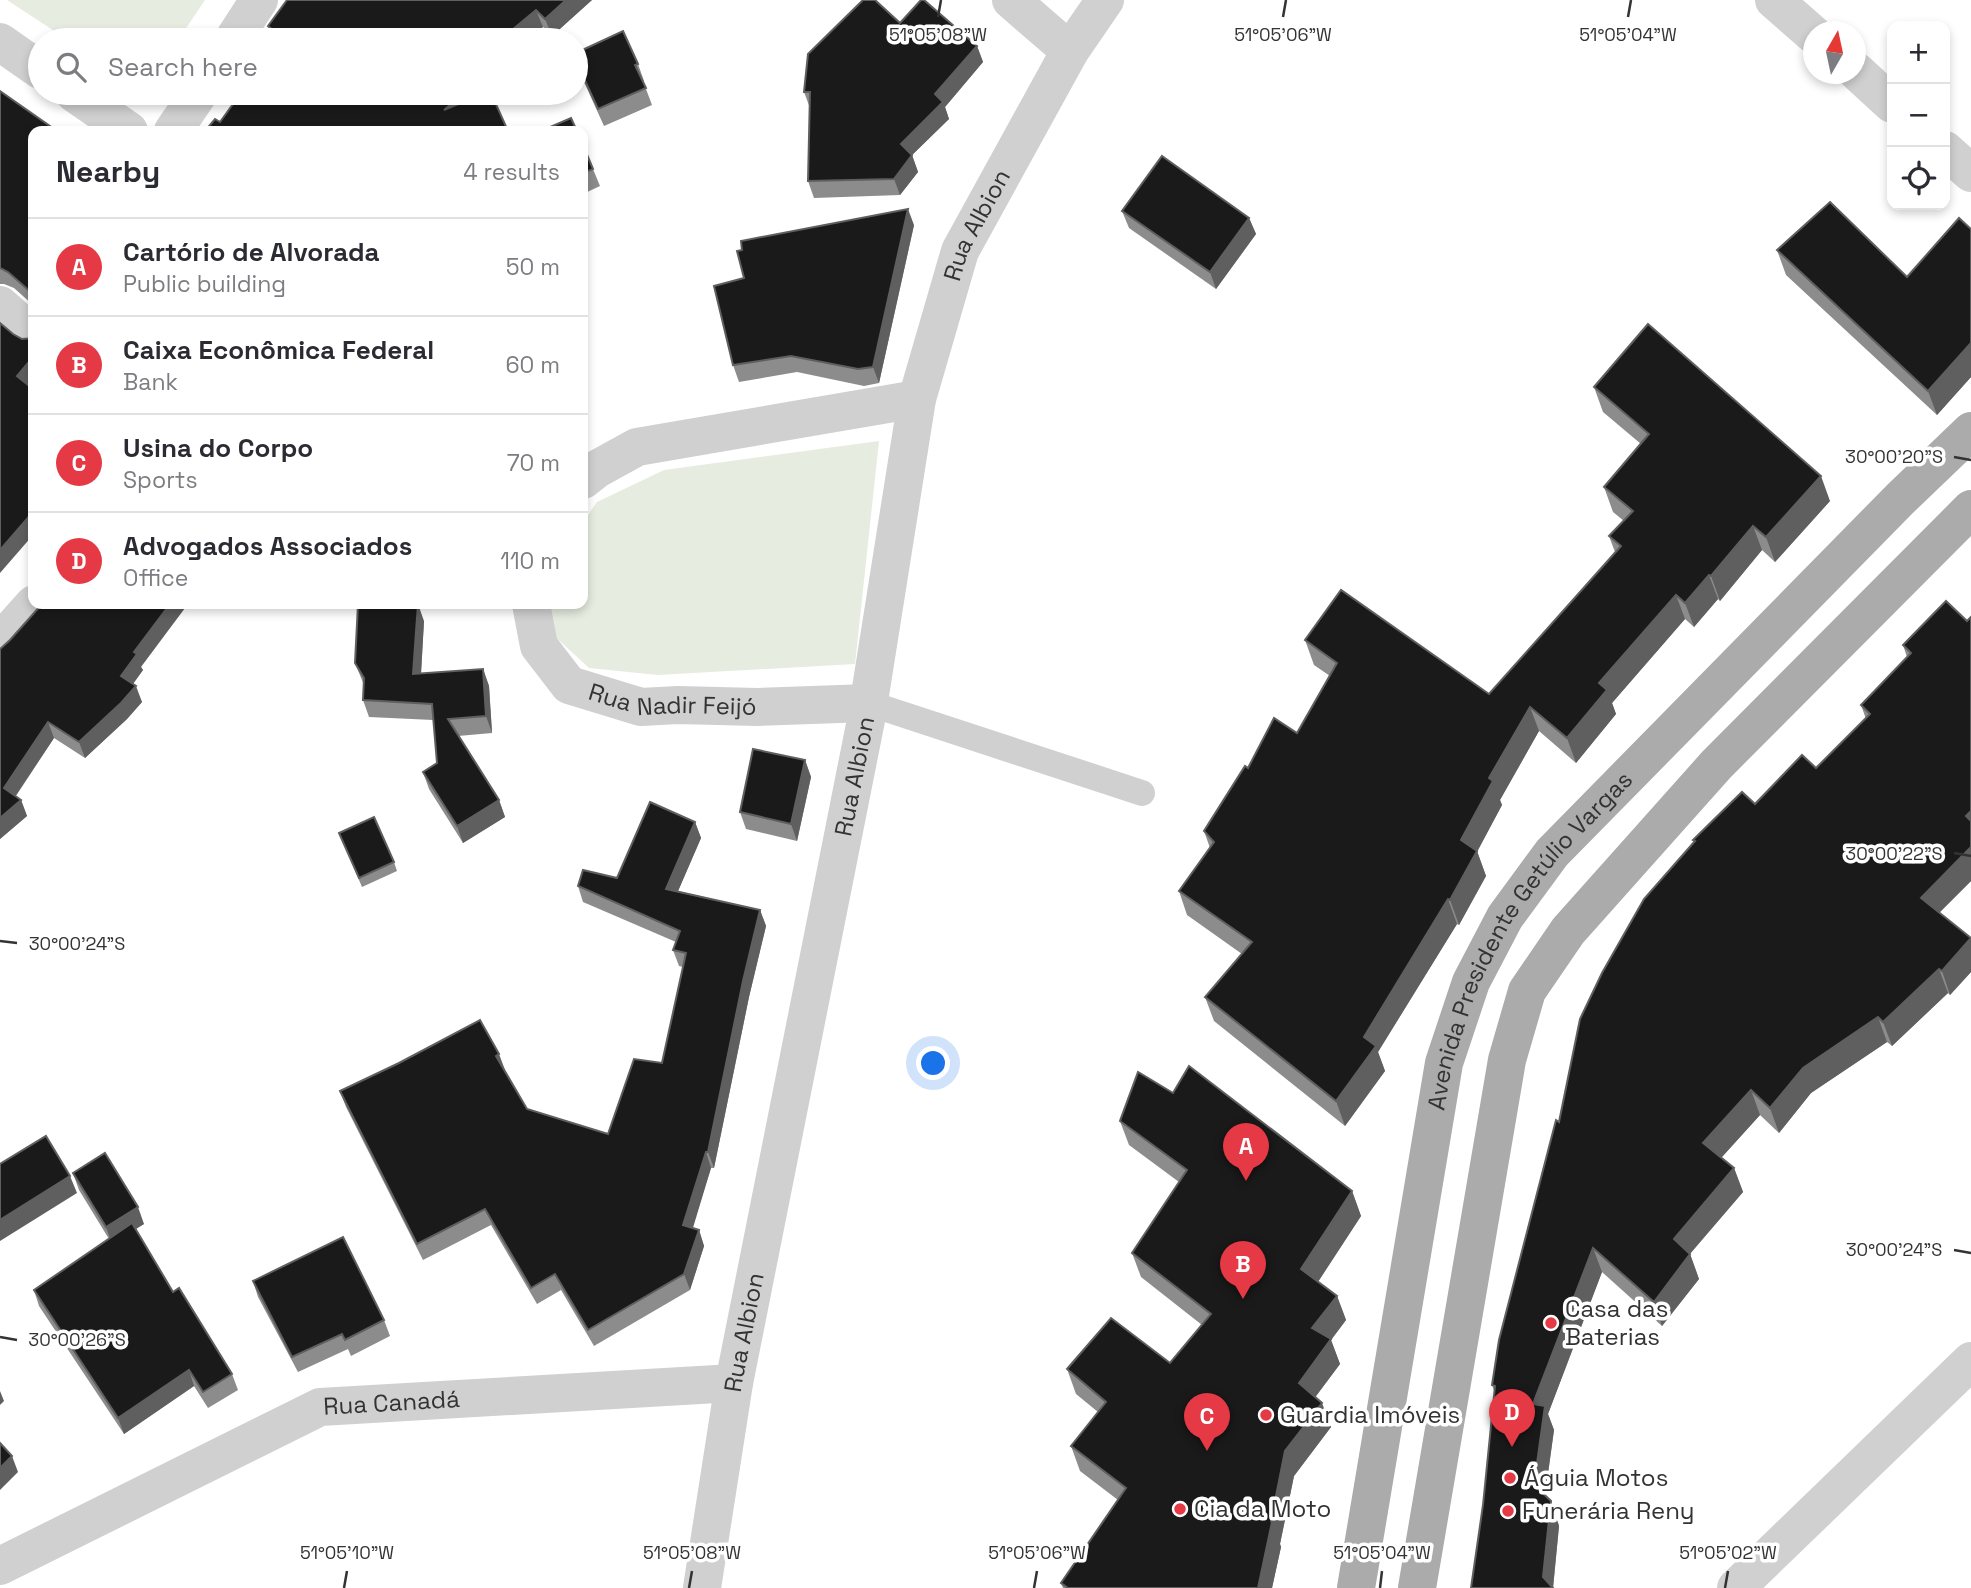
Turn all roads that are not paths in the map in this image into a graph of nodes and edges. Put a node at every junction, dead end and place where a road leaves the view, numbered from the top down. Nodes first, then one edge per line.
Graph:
1 (259, 0) edge
2 (1012, 0) edge
3 (1105, 0) edge
4 (1774, 0) edge
5 (1803, 25) edge
6 (241, 28) edge
7 (0, 42) edge
8 (1070, 51) junction
9 (28, 62) edge
10 (1866, 80) edge
11 (1887, 99) edge
12 (91, 105) edge
13 (191, 105) edge
14 (122, 126) edge
15 (176, 126) edge
16 (1950, 154) edge
17 (1971, 173) edge
18 (0, 305) edge
19 (28, 330) edge
20 (917, 399) junction
21 (1971, 431) edge
22 (588, 476) edge
23 (1971, 509) edge
24 (30, 609) edge
25 (532, 609) edge
26 (0, 642) edge
27 (868, 703) junction
28 (1142, 793) dead end
29 (1971, 1361) edge
30 (734, 1383) junction
31 (0, 1566) edge
32 (702, 1588) edge
33 (1356, 1588) edge
34 (1417, 1588) edge
35 (1736, 1588) edge

1 - 6 street
2 - 8 street
3 - 8 street, Rua Albion
4 - 5 street
7 - 9 street
8 - 20 street, Rua Albion
10 - 11 street
12 - 14 street
13 - 15 street
16 - 17 street
18 - 19 street
20 - 22 street
20 - 27 street, Rua Albion
21 - 33 main road, Avenida Presidente Getúlio Vargas
23 - 34 main road, Avenida Presidente Getúlio Vargas
24 - 26 street
25 - 27 street, Rua Nadir Feijó
27 - 28 lane
27 - 30 street, Rua Albion
29 - 35 street
30 - 31 street, Rua Canadá
30 - 32 street, Rua Albion

